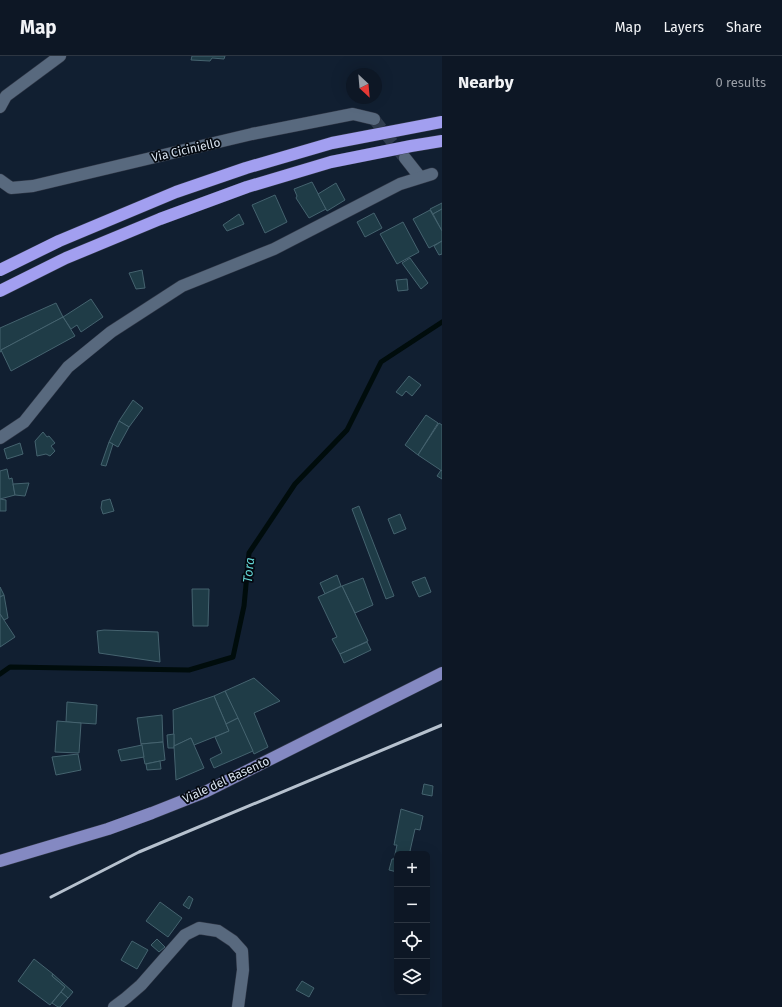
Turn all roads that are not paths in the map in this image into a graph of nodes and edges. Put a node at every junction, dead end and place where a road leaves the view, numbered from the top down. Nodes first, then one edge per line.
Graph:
1 (60, 56) edge
2 (0, 107) edge
3 (374, 120) tunnel mouth
4 (442, 122) edge
5 (442, 141) edge
6 (405, 158) tunnel mouth
7 (0, 180) edge
8 (0, 270) edge
9 (0, 291) edge
10 (0, 438) edge
11 (442, 673) edge
12 (0, 861) edge
13 (114, 1007) edge
14 (238, 1007) edge

1 - 2 street
3 - 7 street, Via Ciciniello
4 - 8 highway, bridge
5 - 9 highway, bridge
6 - 10 street
11 - 12 main road, Viale del Basento
13 - 14 street

